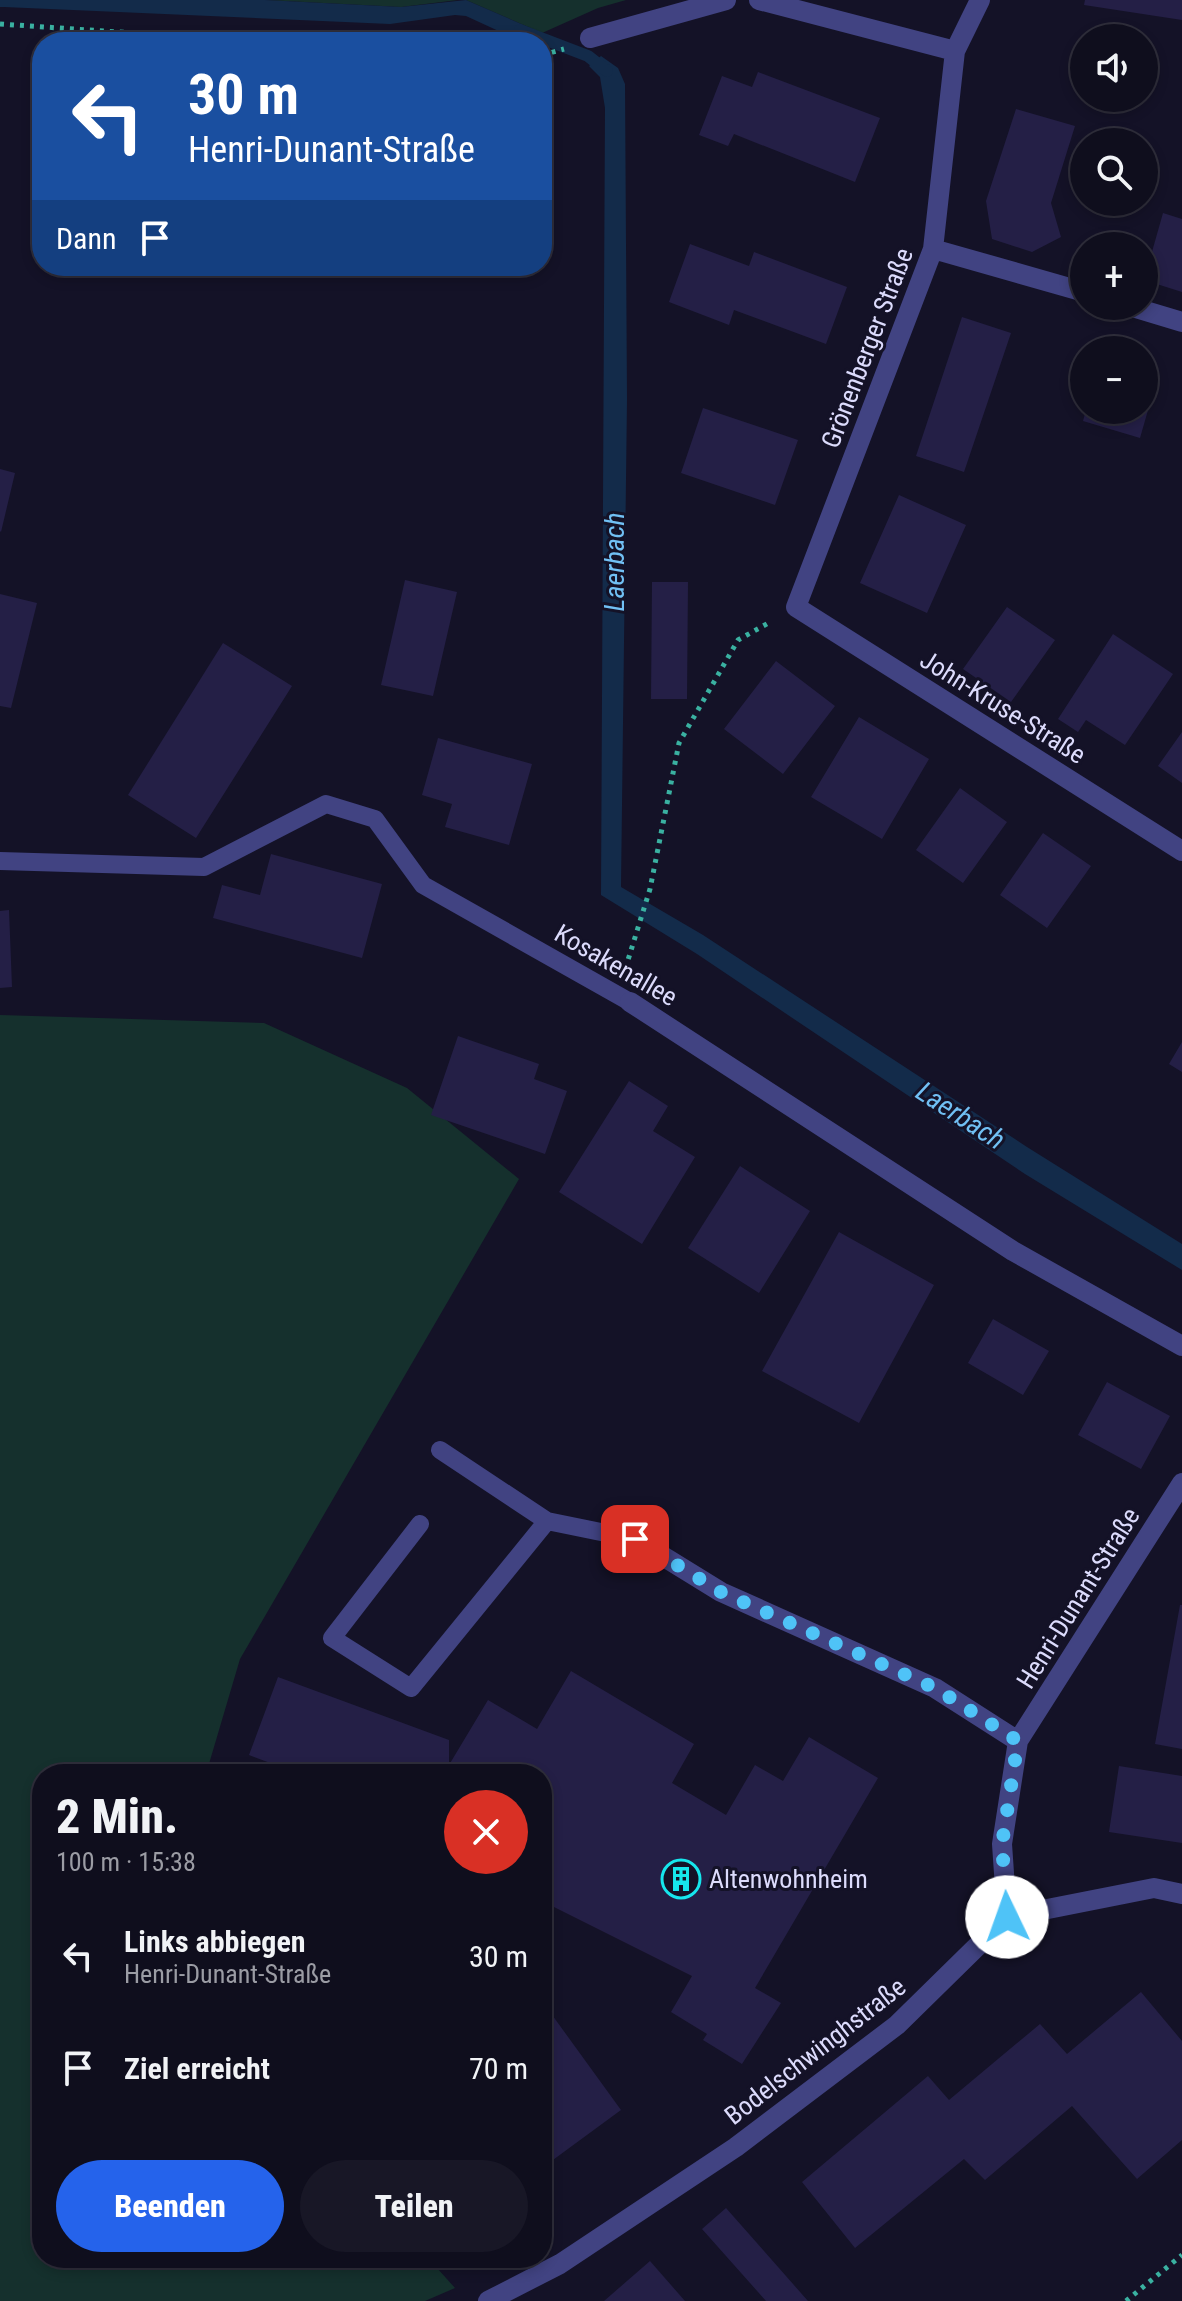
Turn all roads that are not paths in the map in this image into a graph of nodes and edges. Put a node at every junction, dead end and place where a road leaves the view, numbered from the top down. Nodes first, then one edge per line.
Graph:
1 (726, 0) edge
2 (759, 0) edge
3 (980, 0) edge
4 (590, 38) dead end
5 (955, 51) junction
6 (933, 249) junction
7 (1070, 288) edge
8 (1158, 315) edge
9 (1182, 322) edge
10 (796, 607) joint
11 (1182, 851) edge
12 (0, 861) edge
13 (630, 1002) joint
14 (1182, 1346) edge
15 (440, 1450) dead end
16 (1182, 1483) edge
17 (547, 1521) junction
18 (420, 1524) dead end
19 (635, 1539) joint
20 (1018, 1741) junction
21 (1182, 1894) edge
22 (1007, 1917) junction
23 (488, 2301) edge

1 - 4 street
2 - 5 street
3 - 5 street, Grönenberger Straße
5 - 6 street, Grönenberger Straße
6 - 7 street
6 - 10 street, Grönenberger Straße
8 - 9 street
10 - 11 street, John-Kruse-Straße
12 - 13 lane, Kosakenallee
13 - 14 street, Kosakenallee
15 - 17 lane
16 - 20 street, Henri-Dunant-Straße
17 - 18 lane
17 - 19 lane
19 - 20 street
20 - 22 street, Henri-Dunant-Straße
21 - 22 street
22 - 23 street, Bodelschwinghstraße

